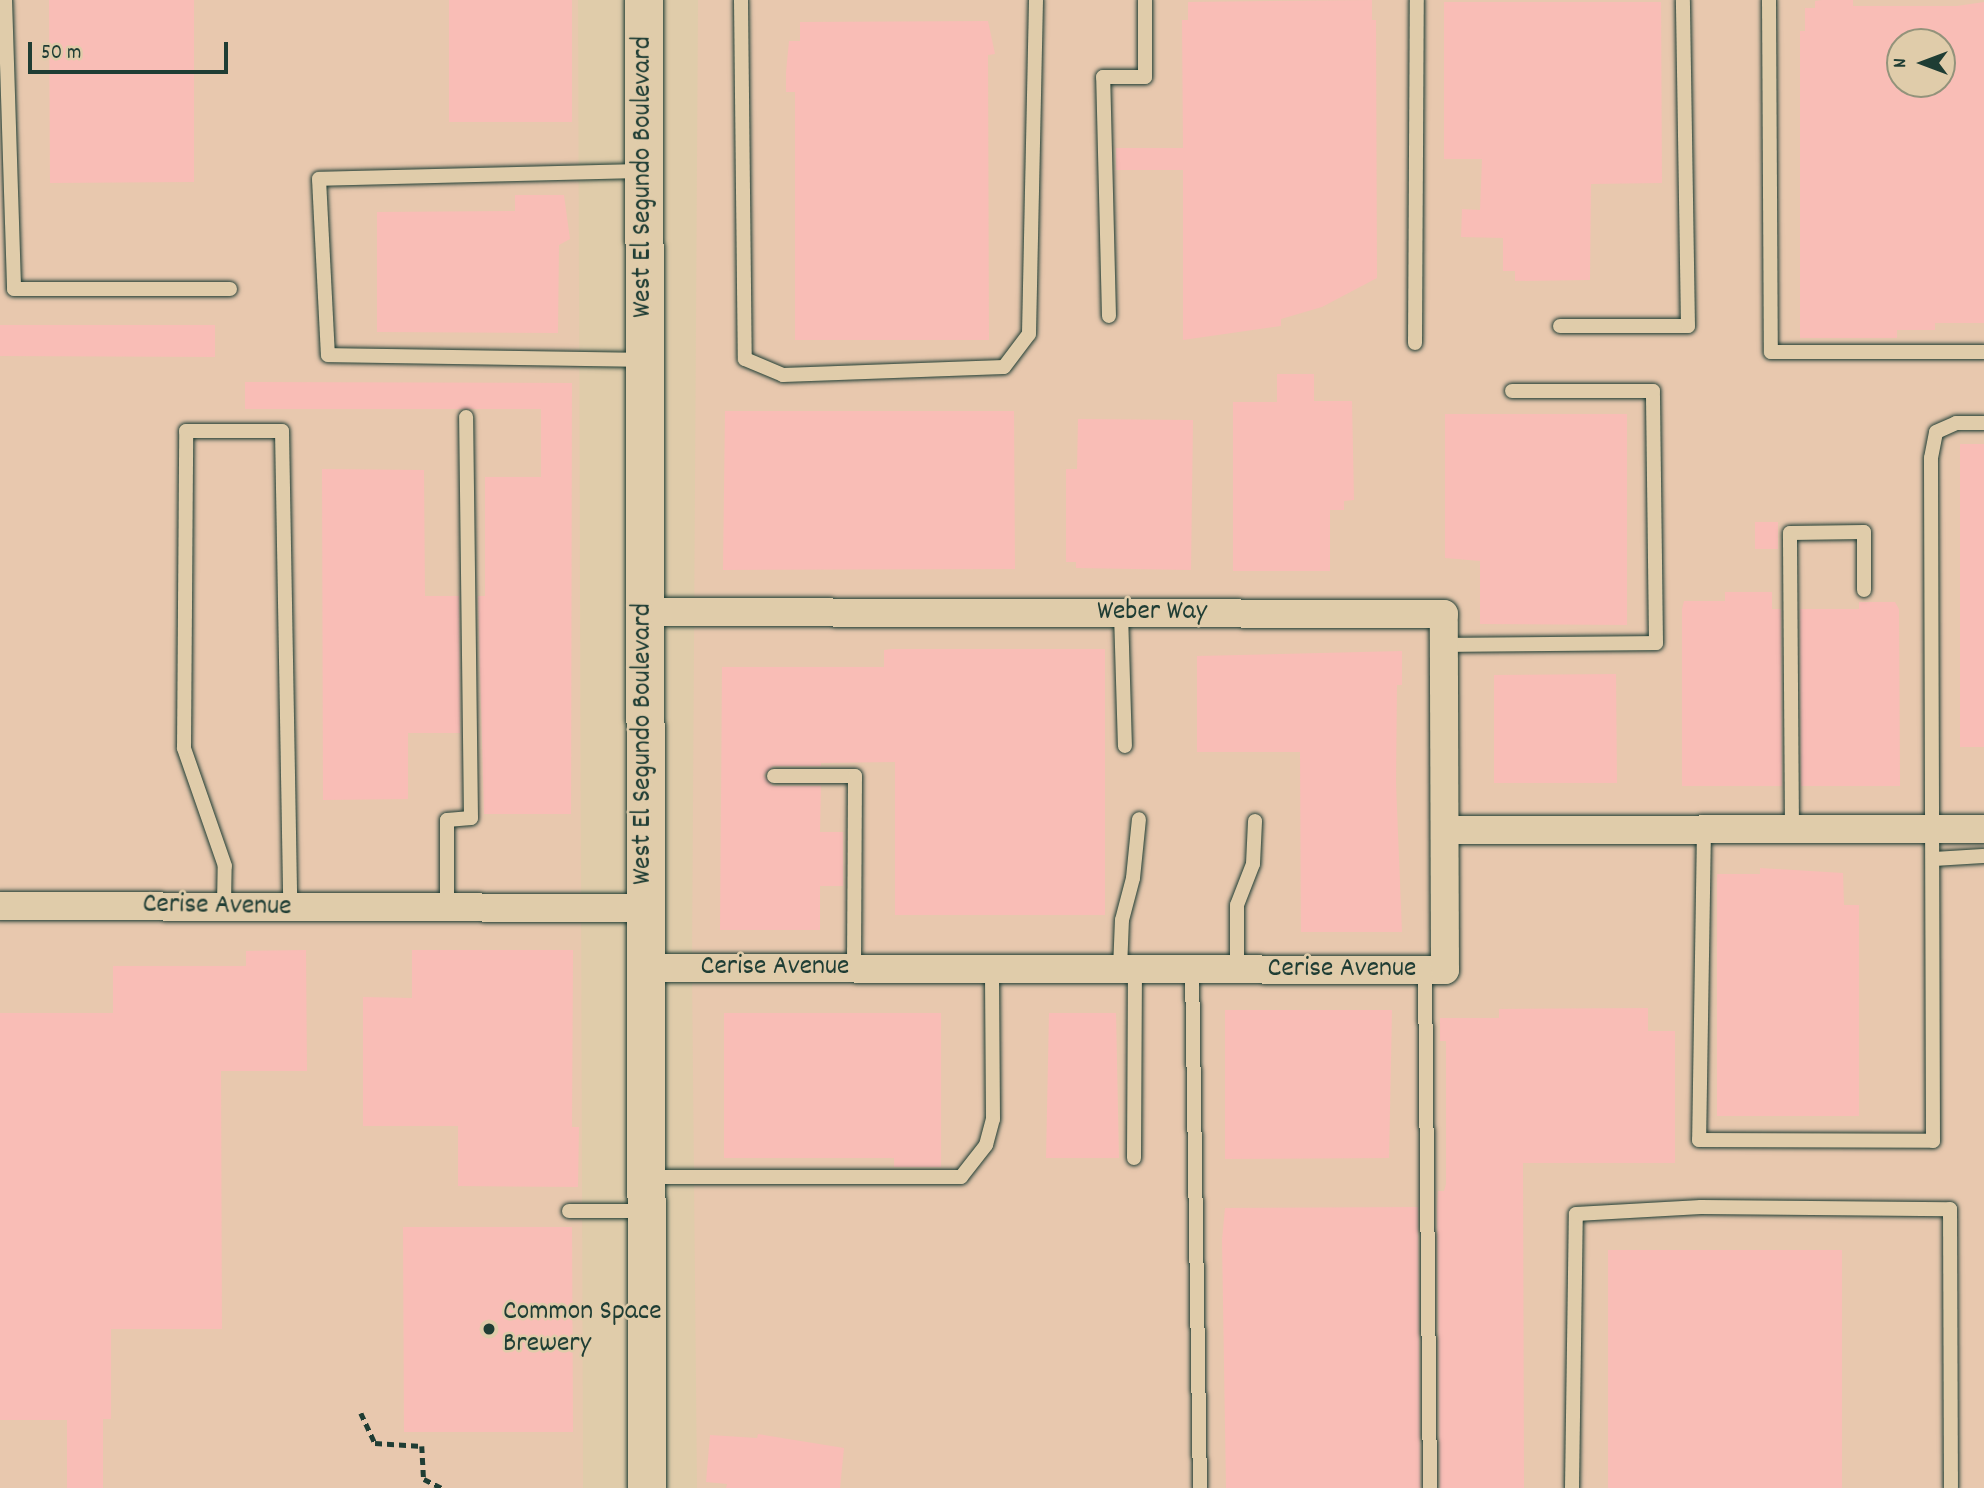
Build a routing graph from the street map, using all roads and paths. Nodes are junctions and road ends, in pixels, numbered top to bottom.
1 (5, 0) edge
2 (644, 0) edge
3 (741, 0) edge
4 (1036, 0) edge
5 (1145, 0) edge
6 (1417, 0) edge
7 (1683, 0) edge
8 (1769, 0) edge
9 (644, 171) junction
10 (230, 289) dead end
11 (1109, 316) dead end
12 (1560, 326) dead end
13 (1415, 343) dead end
14 (1984, 352) edge
15 (644, 360) junction
16 (1512, 391) dead end
17 (466, 417) dead end
18 (1984, 423) edge
19 (1864, 590) dead end
20 (645, 612) junction
21 (1121, 613) junction
22 (1444, 645) junction
23 (1125, 746) dead end
24 (774, 776) dead end
25 (1139, 819) dead end
26 (1255, 821) dead end
27 (1704, 829) junction
28 (1792, 829) junction
29 (1933, 829) junction
30 (1984, 829) edge
31 (1445, 830) junction
32 (1984, 856) edge
33 (1933, 859) junction
34 (224, 905) junction
35 (0, 906) edge
36 (290, 908) junction
37 (447, 908) junction
38 (644, 908) junction
39 (644, 968) junction
40 (854, 969) junction
41 (992, 969) junction
42 (1128, 969) junction
43 (1192, 969) junction
44 (1237, 969) junction
45 (1424, 970) junction
46 (1134, 1158) dead end
47 (646, 1194) junction
48 (569, 1211) dead end
49 (361, 1413) dead end
50 (442, 1488) edge
51 (648, 1488) edge
52 (1200, 1488) edge
53 (1430, 1488) edge
54 (1572, 1488) edge
55 (1951, 1488) edge

1 - 10 lane
2 - 9 main road, West El Segundo Boulevard
3 - 4 lane
5 - 11 lane
6 - 13 lane
7 - 12 lane
8 - 14 lane
9 - 15 main road, West El Segundo Boulevard
9 - 15 lane
15 - 20 main road, West El Segundo Boulevard
16 - 22 lane
17 - 37 lane
18 - 29 lane
19 - 28 lane
20 - 21 street, Weber Way
20 - 38 main road, West El Segundo Boulevard
21 - 22 street, Weber Way
21 - 23 lane
22 - 31 street, Weber Way
24 - 40 lane
25 - 42 lane
26 - 44 lane
27 - 28 street
27 - 31 street
27 - 33 lane
28 - 29 street
29 - 30 street
29 - 33 lane
31 - 45 street, Cerise Avenue
32 - 33 lane
34 - 35 street, Cerise Avenue
34 - 36 street, Cerise Avenue
34 - 36 lane
36 - 37 street, Cerise Avenue
37 - 38 street, Cerise Avenue
38 - 39 main road, West El Segundo Boulevard
39 - 40 street, Cerise Avenue
39 - 47 main road, West El Segundo Boulevard
40 - 41 street, Cerise Avenue
41 - 42 street, Cerise Avenue
41 - 47 lane
42 - 43 street, Cerise Avenue
42 - 46 lane
43 - 44 street, Cerise Avenue
43 - 52 lane
44 - 45 street, Cerise Avenue
45 - 53 lane
47 - 48 lane
47 - 51 main road, West El Segundo Boulevard
49 - 50 path
54 - 55 lane

